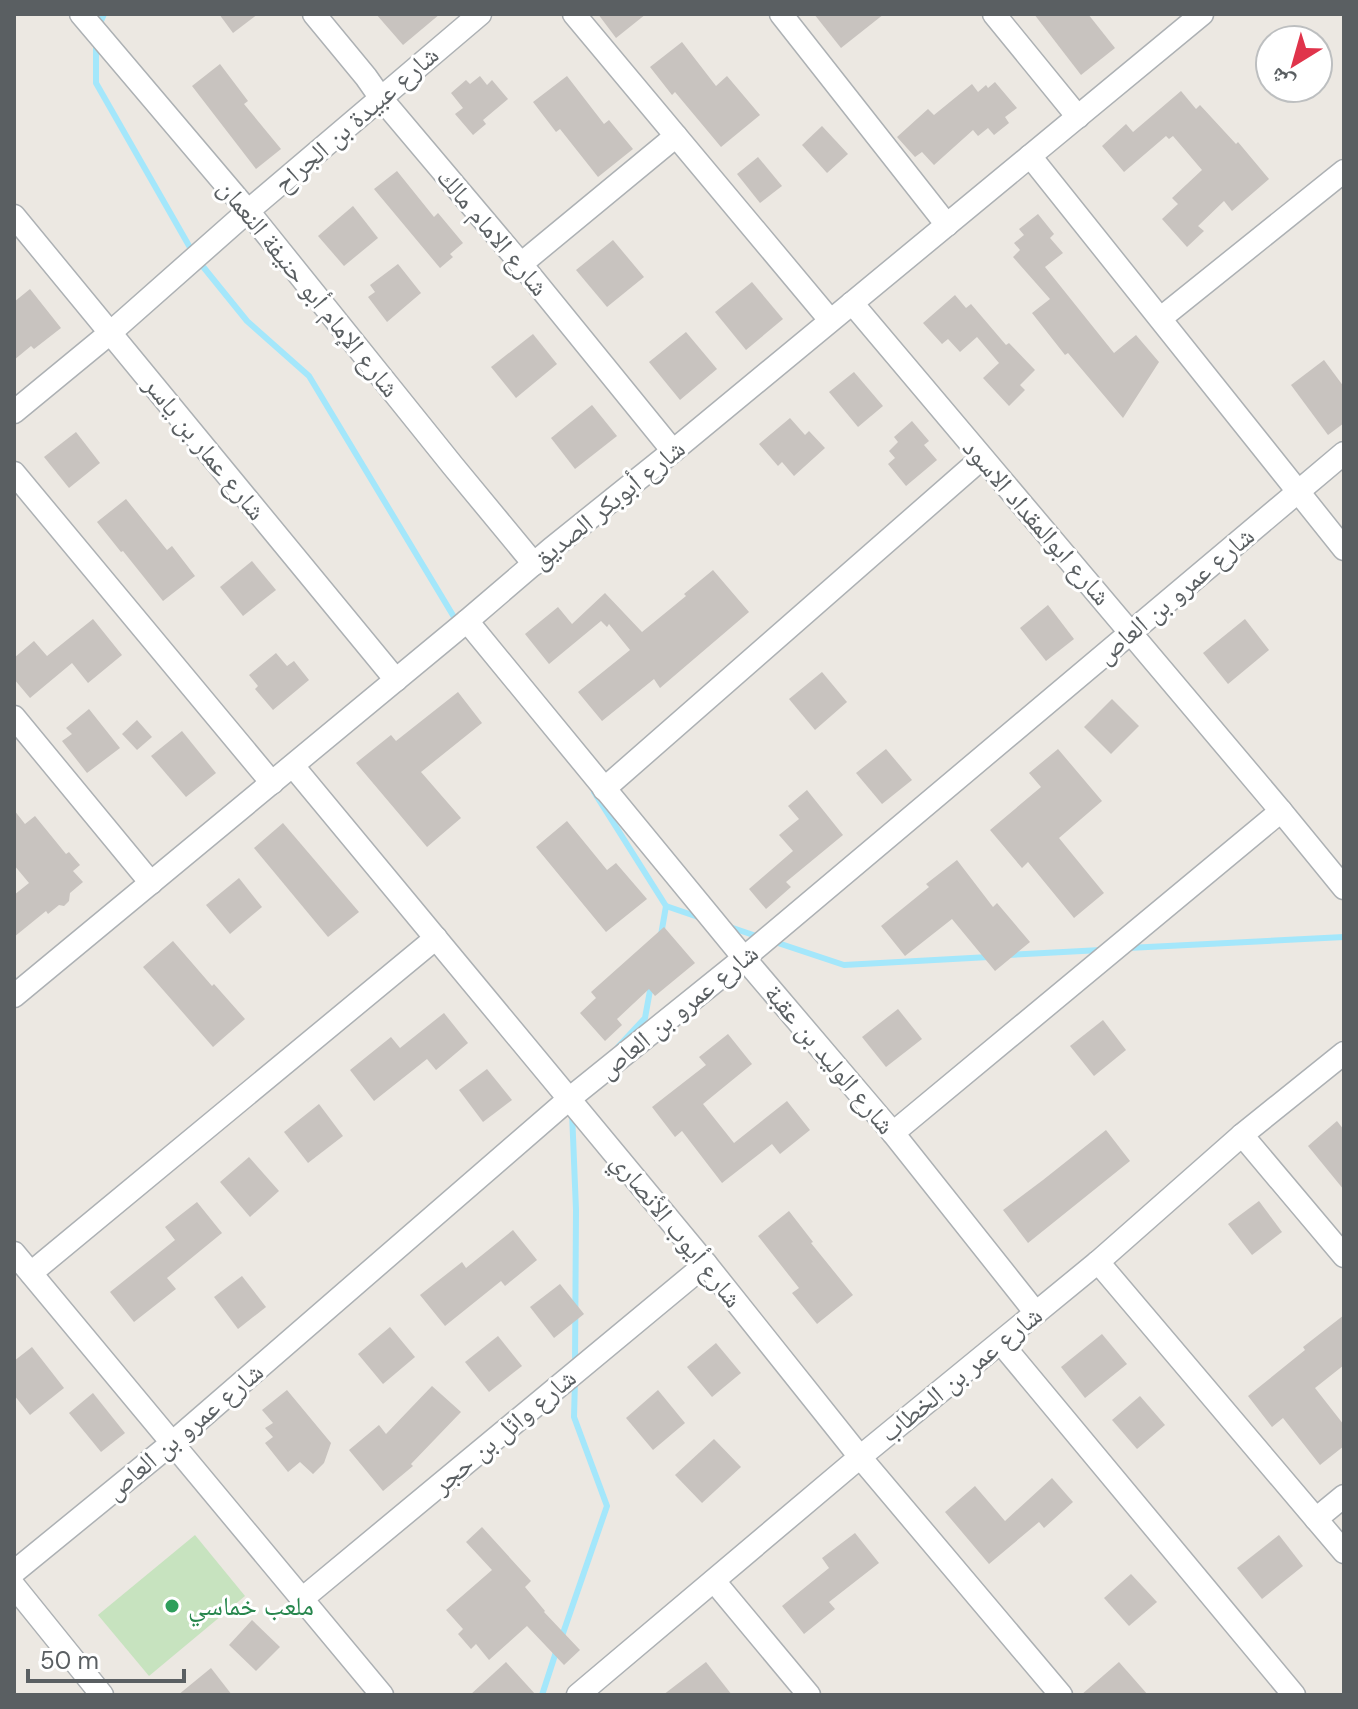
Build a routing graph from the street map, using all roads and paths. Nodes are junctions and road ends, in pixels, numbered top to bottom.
1 (81, 14) edge
2 (314, 14) edge
3 (480, 14) edge
4 (574, 14) edge
5 (781, 14) edge
6 (994, 14) edge
7 (1202, 14) edge
8 (380, 97) junction
9 (1078, 117) junction
10 (676, 136) junction
11 (1030, 156) junction
12 (1344, 171) edge
13 (248, 211) junction
14 (14, 216) edge
15 (947, 225) junction
16 (521, 264) junction
17 (852, 303) junction
18 (1161, 318) junction
19 (830, 320) junction
20 (110, 333) junction
21 (14, 412) edge
22 (673, 451) junction
23 (1344, 453) edge
24 (982, 458) junction
25 (14, 473) edge
26 (1298, 491) junction
27 (1344, 549) edge
28 (534, 564) junction
29 (467, 621) junction
30 (1131, 632) junction
31 (396, 680) junction
32 (14, 717) edge
33 (293, 766) junction
34 (272, 783) junction
35 (604, 789) junction
36 (1281, 811) junction
37 (151, 883) junction
38 (1344, 888) edge
39 (436, 938) junction
40 (744, 958) junction
41 (14, 996) edge
42 (1344, 1053) edge
43 (569, 1099) junction
44 (893, 1133) junction
45 (1242, 1135) junction
46 (14, 1253) edge
47 (1344, 1256) edge
48 (1098, 1262) junction
49 (706, 1264) junction
50 (31, 1273) junction
51 (1036, 1313) junction
52 (1001, 1343) junction
53 (172, 1443) junction
54 (860, 1457) junction
55 (1344, 1496) edge
56 (1316, 1519) junction
57 (1344, 1552) edge
58 (14, 1572) edge
59 (714, 1581) junction
60 (14, 1586) edge
61 (302, 1599) junction
62 (102, 1695) edge
63 (382, 1695) edge
64 (578, 1695) edge
65 (809, 1695) edge
66 (1061, 1695) edge
67 (1294, 1695) edge

1 - 13 street, شارع الإمام أبو حنيفة النعمان
2 - 8 street, شارع الامام مالك
3 - 8 street, شارع عبيدة بن الجراح
4 - 10 street
5 - 15 street
6 - 9 street
7 - 9 street, شارع أبوبكر الصديق
8 - 13 street, شارع عبيدة بن الجراح
8 - 16 street, شارع الامام مالك
9 - 11 street, شارع أبوبكر الصديق
10 - 16 street
10 - 19 street
11 - 15 street, شارع أبوبكر الصديق
11 - 18 street
12 - 18 street
13 - 20 street, شارع عبيدة بن الجراح
13 - 28 street, شارع الإمام أبو حنيفة النعمان
14 - 20 street, شارع عمار بن ياسر
15 - 17 street, شارع أبوبكر الصديق
16 - 22 street, شارع الامام مالك
17 - 19 street, شارع أبوبكر الصديق
17 - 24 street, شارع ابوالمقداد الاسود
18 - 26 street
19 - 22 street, شارع أبوبكر الصديق
20 - 21 street, شارع عبيدة بن الجراح
20 - 31 street, شارع عمار بن ياسر
22 - 28 street, شارع أبوبكر الصديق
23 - 26 street, شارع عمرو بن العاص
24 - 30 street, شارع ابوالمقداد الاسود
24 - 35 street
25 - 34 street
26 - 27 street
26 - 30 street, شارع عمرو بن العاص
28 - 29 street, شارع أبوبكر الصديق
29 - 31 street, شارع أبوبكر الصديق
29 - 35 street, شارع الوليد بن عقبة
30 - 36 street, شارع ابوالمقداد الاسود
30 - 40 street, شارع عمرو بن العاص
31 - 33 street, شارع أبوبكر الصديق
32 - 37 street
33 - 34 street, شارع أبوبكر الصديق
33 - 39 street, شارع أيوب الأنصاري
34 - 37 street, شارع أبوبكر الصديق
35 - 40 street, شارع الوليد بن عقبة
36 - 38 street, شارع ابوالمقداد الاسود
36 - 44 street
37 - 41 street, شارع أبوبكر الصديق
39 - 43 street, شارع أيوب الأنصاري
39 - 50 street
40 - 43 street, شارع عمرو بن العاص
40 - 44 street, شارع الوليد بن عقبة
42 - 45 street, شارع عمر بن الخطاب
43 - 49 street, شارع أيوب الأنصاري
43 - 53 street, شارع عمرو بن العاص
44 - 51 street, شارع الوليد بن عقبة
45 - 47 street
45 - 48 street, شارع عمر بن الخطاب
46 - 50 street
48 - 51 street, شارع عمر بن الخطاب
48 - 56 street
49 - 54 street, شارع أيوب الأنصاري
49 - 61 street, شارع وائل بن حجر
50 - 53 street
51 - 52 street, شارع عمر بن الخطاب
52 - 54 street, شارع عمر بن الخطاب
52 - 67 street
53 - 58 street, شارع عمرو بن العاص
53 - 61 street
54 - 59 street, شارع عمر بن الخطاب
54 - 66 street, شارع أيوب الأنصاري
55 - 56 street
56 - 57 street
59 - 64 street, شارع عمر بن الخطاب
59 - 65 street
60 - 62 street
61 - 63 street

